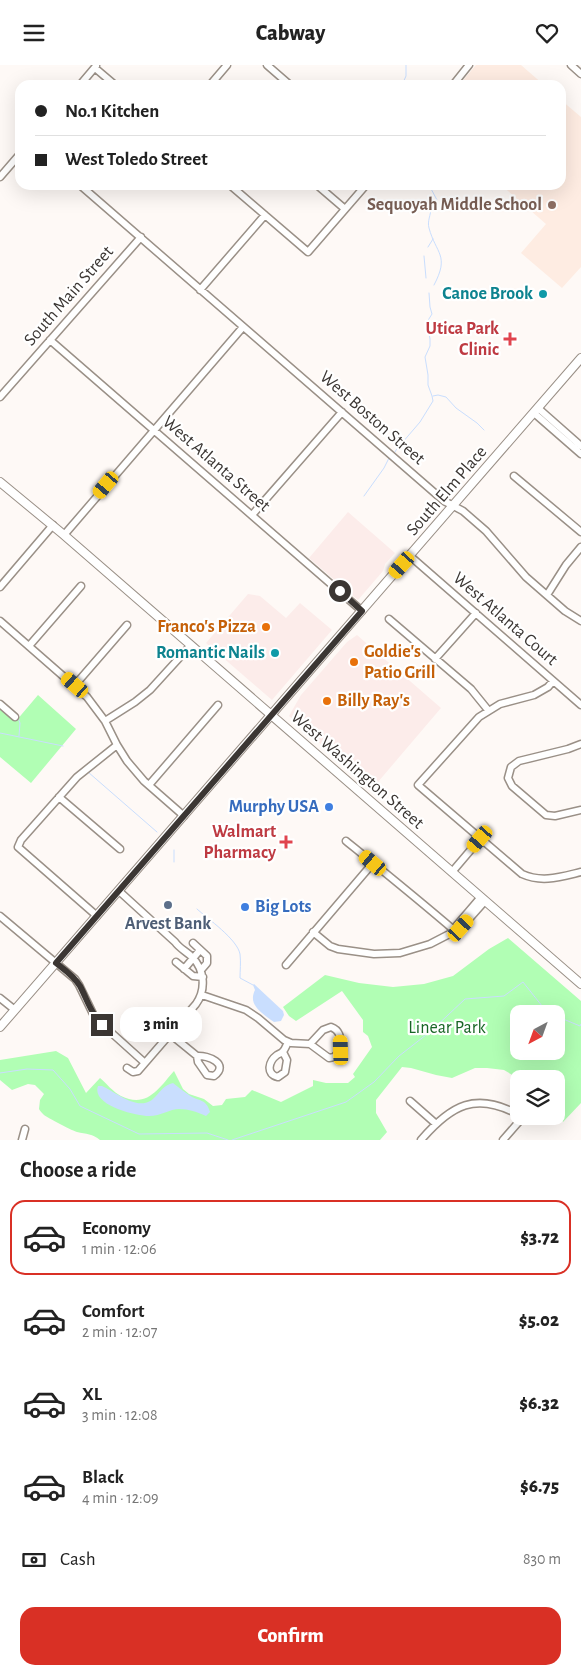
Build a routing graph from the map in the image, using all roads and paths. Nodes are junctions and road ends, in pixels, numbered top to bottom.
1 (227, 65) edge
2 (266, 65) edge
3 (469, 65) edge
4 (571, 65) edge
5 (96, 66) edge
6 (581, 74) edge
7 (84, 80) edge
8 (110, 80) edge
9 (214, 80) edge
10 (284, 80) edge
11 (457, 80) edge
12 (15, 159) edge
13 (0, 177) edge
14 (86, 190) edge
15 (236, 190) edge
16 (323, 190) edge
17 (362, 190) edge
18 (345, 209) junction
19 (264, 215) junction
20 (141, 237) junction
21 (200, 290) junction
22 (243, 327) junction
23 (50, 340) junction
24 (581, 358) edge
25 (0, 397) edge
26 (536, 411) junction
27 (342, 412) junction
28 (154, 430) junction
29 (581, 445) edge
30 (581, 454) edge
31 (514, 476) dead end
32 (0, 482) edge
33 (453, 506) junction
34 (252, 515) junction
35 (53, 525) junction
36 (581, 532) edge
37 (64, 535) junction
38 (581, 547) edge
39 (410, 556) junction
40 (1, 584) edge
41 (81, 586) dead end
42 (547, 595) junction
43 (362, 611) junction
44 (476, 613) junction
45 (389, 619) dead end
46 (0, 621) edge
47 (581, 621) edge
48 (127, 625) dead end
49 (191, 645) junction
50 (29, 646) junction
51 (435, 659) junction
52 (553, 681) junction
53 (75, 685) junction
54 (0, 704) edge
55 (218, 705) dead end
56 (581, 705) edge
57 (488, 710) junction
58 (272, 715) junction
59 (15, 717) dead end
60 (105, 721) junction
61 (581, 744) edge
62 (117, 745) junction
63 (148, 785) junction
64 (59, 797) junction
65 (581, 810) edge
66 (184, 816) junction
67 (480, 839) junction
68 (346, 841) dead end
69 (120, 849) dead end
70 (373, 863) junction
71 (452, 872) junction
72 (581, 872) edge
73 (119, 891) junction
74 (483, 899) junction
75 (0, 916) edge
76 (97, 916) junction
77 (455, 931) junction
78 (313, 932) junction
79 (193, 943) dead end
80 (200, 950) junction
81 (193, 958) junction
82 (176, 962) dead end
83 (56, 963) junction
84 (286, 965) dead end
85 (184, 969) junction
86 (201, 970) junction
87 (203, 977) junction
88 (581, 984) edge
89 (202, 995) junction
90 (0, 998) edge
91 (15, 1010) junction
92 (0, 1027) edge
93 (170, 1034) junction
94 (288, 1042) junction
95 (310, 1044) junction
96 (283, 1052) dead end
97 (197, 1056) dead end
98 (145, 1063) junction
99 (127, 1068) dead end
100 (410, 1101) dead end
101 (510, 1110) edge
102 (436, 1123) junction
103 (514, 1125) edge
104 (25, 1129) dead end
105 (22, 1140) edge
106 (421, 1140) edge
107 (503, 1140) edge

1 - 9 street
2 - 10 street
3 - 11 street
4 - 6 street
5 - 7 street
5 - 8 street
12 - 13 street
14 - 20 street, West Boston Street
15 - 19 street
16 - 18 street
17 - 18 street
18 - 19 street
19 - 21 street
20 - 21 street, West Boston Street
20 - 23 street, South Main Street
21 - 22 street, West Boston Street
22 - 27 street, West Boston Street
22 - 28 street
23 - 25 street, South Main Street
23 - 28 street, West Atlanta Street
24 - 26 main road, South Elm Place
26 - 29 street
26 - 30 street
26 - 33 main road, South Elm Place
27 - 33 street, West Boston Street
27 - 34 street
28 - 34 street, West Atlanta Street
28 - 37 street
31 - 36 street
32 - 35 main road, West Washington Street
33 - 39 main road, South Elm Place
33 - 42 street, West Boston Street
34 - 43 street, West Atlanta Street
35 - 37 main road, West Washington Street
35 - 40 street
37 - 49 main road, West Washington Street
38 - 42 street
39 - 43 main road, South Elm Place
39 - 44 street, West Atlanta Court
41 - 50 street
42 - 47 street, West Boston Street
43 - 58 main road, South Elm Place
44 - 51 street
44 - 52 street, West Atlanta Court
45 - 51 street
46 - 50 street
48 - 53 street
49 - 58 main road, West Washington Street
49 - 60 street
50 - 53 street
51 - 57 street
52 - 56 street, West Atlanta Court
52 - 57 street
53 - 60 street
54 - 59 street
55 - 63 street
57 - 67 street
58 - 66 main road, South Elm Place
58 - 71 main road, West Washington Street
60 - 62 street
61 - 65 street
62 - 63 street
62 - 64 street
63 - 66 street
64 - 69 street
64 - 76 street
66 - 73 main road, South Elm Place
67 - 71 street
67 - 72 street
68 - 70 street
70 - 77 street
70 - 78 street
71 - 74 main road, West Washington Street
73 - 76 main road, South Elm Place
73 - 81 street
74 - 77 street
74 - 88 main road, West Washington Street
75 - 83 street
76 - 83 main road, South Elm Place
77 - 78 street
78 - 84 street
79 - 80 street
80 - 81 street
80 - 86 street
81 - 85 street
81 - 86 street
82 - 85 street
83 - 91 main road, South Elm Place
83 - 98 street
85 - 87 street
86 - 87 street
87 - 89 street
89 - 93 street
89 - 94 street
90 - 91 street
91 - 92 main road, South Elm Place
93 - 97 street
93 - 98 street
94 - 95 street
94 - 96 street
95 - 95 street
98 - 99 street
100 - 102 street
101 - 102 street
102 - 106 street
103 - 107 street
104 - 105 street

